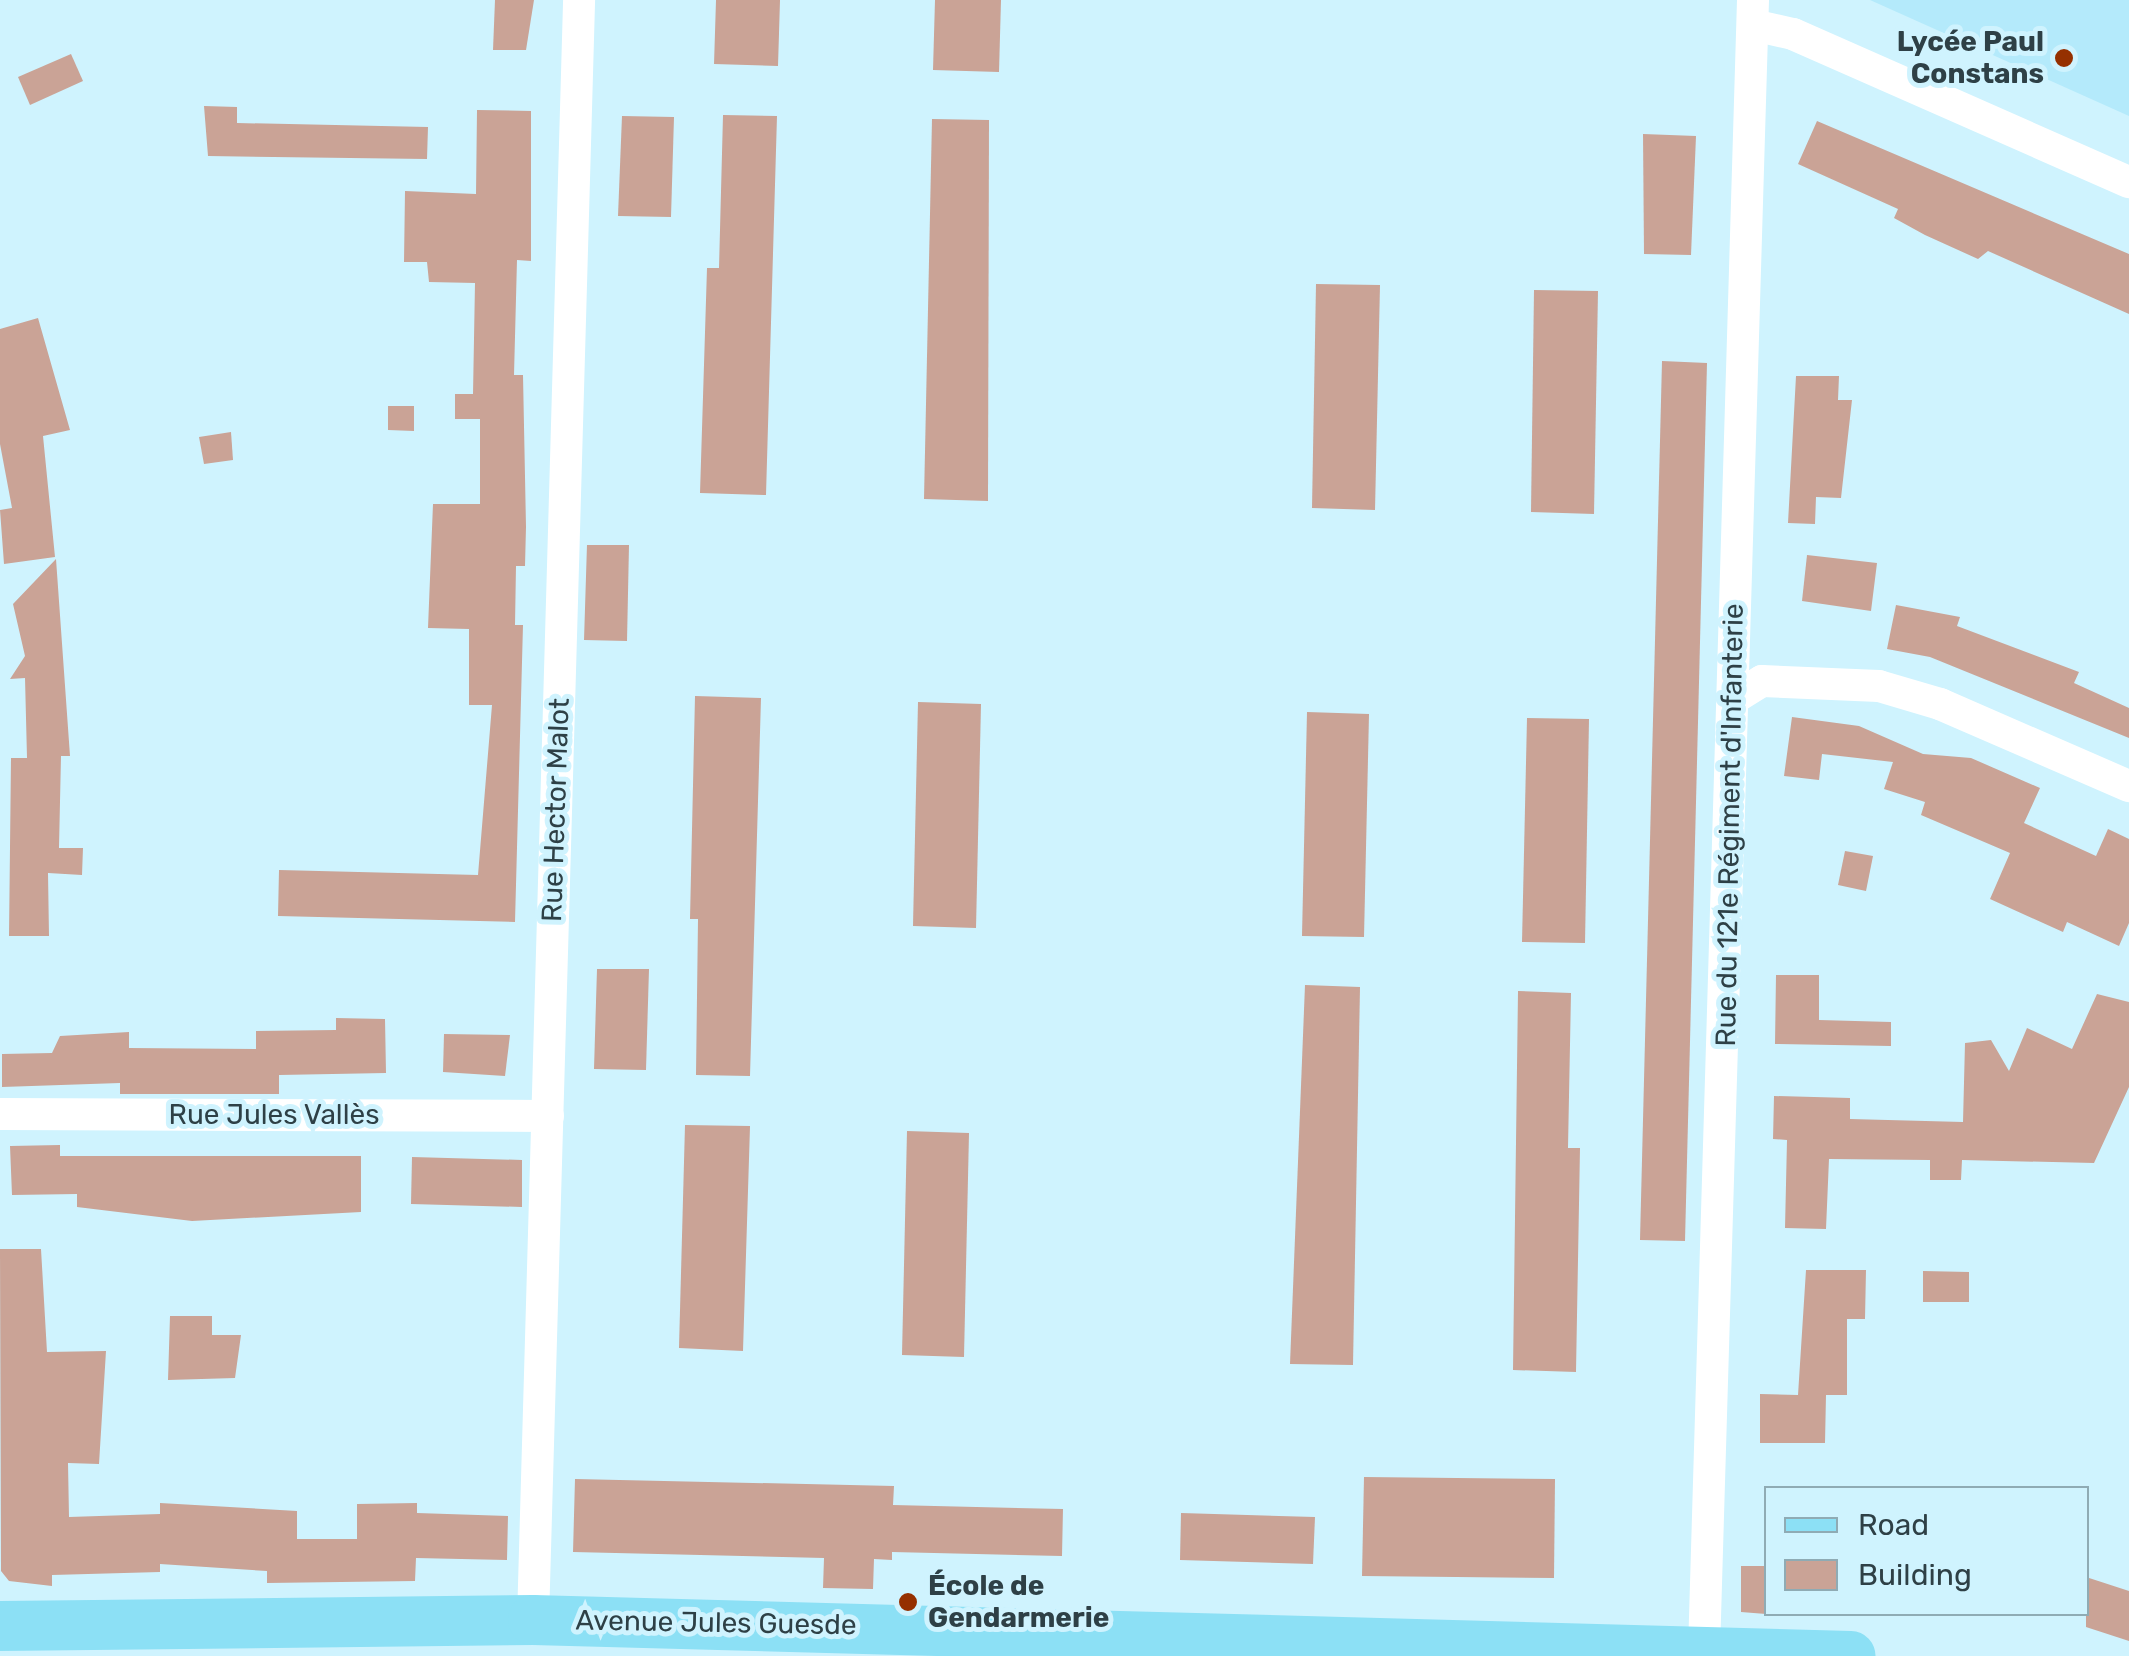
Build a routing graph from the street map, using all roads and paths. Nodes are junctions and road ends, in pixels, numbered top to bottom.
1 (579, 0) edge
2 (1753, 12) edge
3 (2129, 182) edge
4 (1733, 699) junction
5 (2129, 786) edge
6 (0, 1114) edge
7 (548, 1116) junction
8 (533, 1620) junction
9 (0, 1626) edge
10 (692, 1639) edge
11 (1704, 1650) junction
12 (1851, 1656) edge

1 - 7 street, Rue Hector Malot
2 - 3 street
2 - 4 street, Rue du 121e Régiment d'Infanterie
4 - 5 street
4 - 11 street, Rue du 121e Régiment d'Infanterie
6 - 7 street, Rue Jules Vallès
7 - 8 street, Rue Hector Malot
8 - 9 main road, Avenue Jules Guesde
8 - 10 main road, Avenue Jules Guesde
10 - 11 main road, Avenue Jules Guesde
11 - 12 main road, Avenue Jules Guesde

